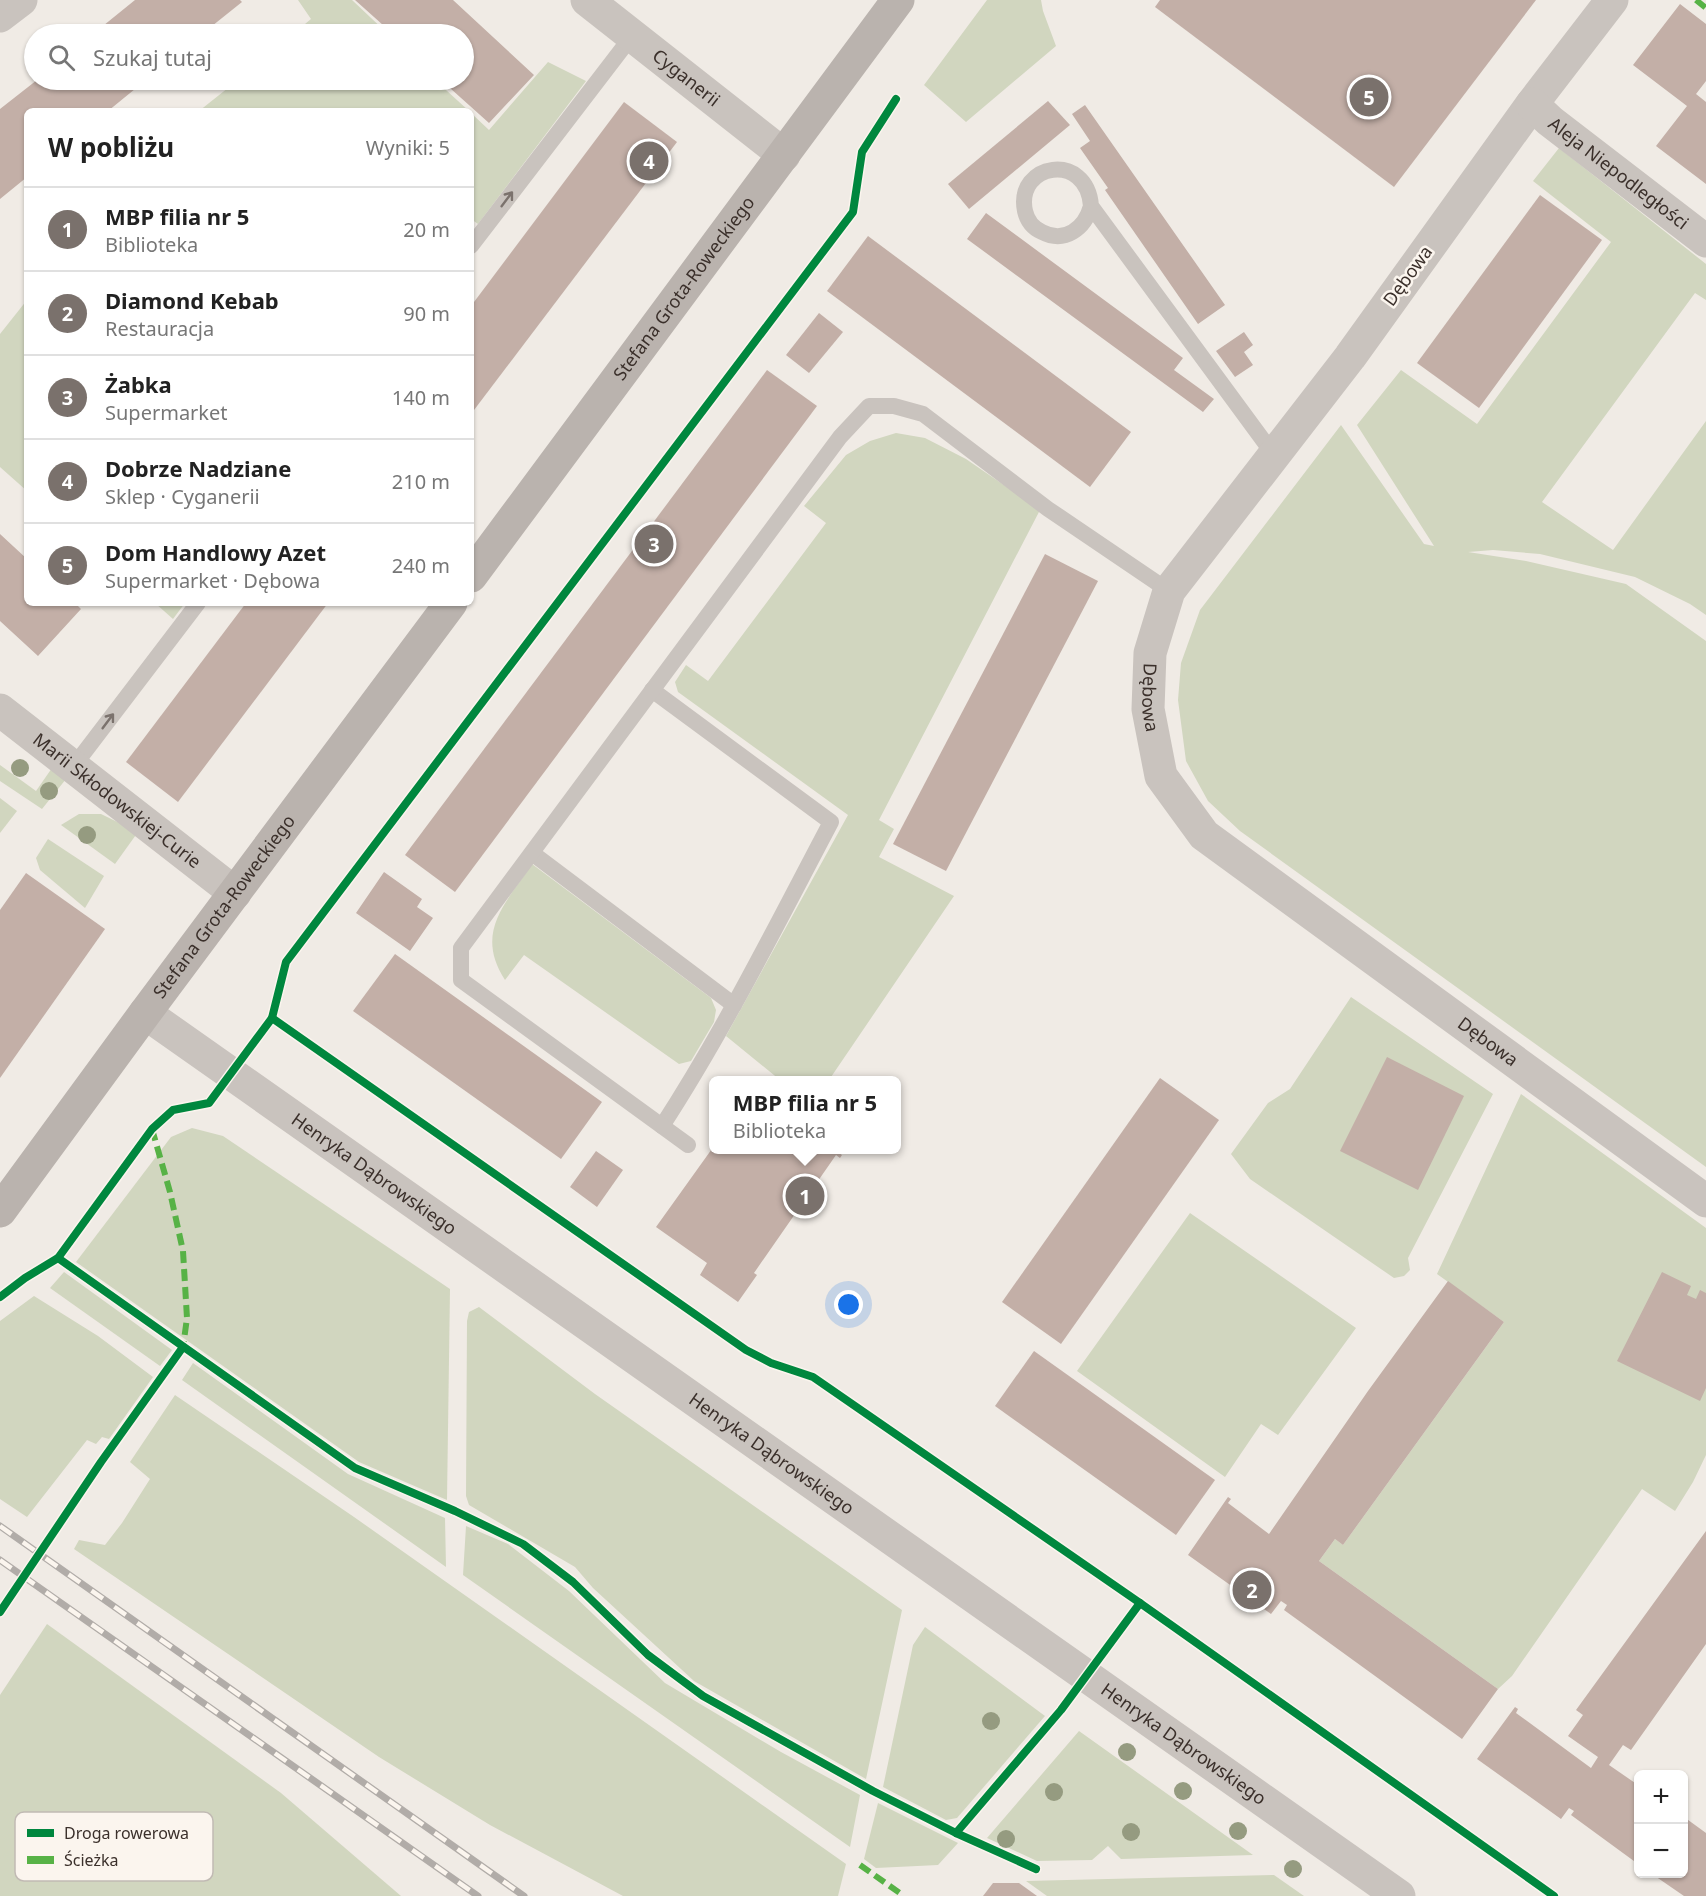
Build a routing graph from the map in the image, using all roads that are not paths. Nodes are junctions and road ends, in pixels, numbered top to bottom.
1 (21, 0) edge
2 (587, 0) edge
3 (898, 0) edge
4 (1611, 0) edge
5 (0, 16) edge
6 (632, 36) junction
7 (1532, 104) junction
8 (784, 155) junction
9 (1091, 206) junction
10 (1706, 241) edge
11 (474, 242) edge
12 (1274, 455) junction
13 (474, 572) edge
14 (1169, 591) junction
15 (196, 606) edge
16 (449, 606) edge
17 (652, 690) junction
18 (0, 710) edge
19 (72, 767) junction
20 (531, 853) junction
21 (235, 893) junction
22 (734, 1005) junction
23 (145, 1013) junction
24 (662, 1126) junction
25 (688, 1145) dead end
26 (1706, 1201) edge
27 (0, 1211) edge
28 (1399, 1896) edge

1 - 5 street
2 - 6 street, Cyganerii
3 - 8 street, Stefana Grota-Roweckiego
4 - 7 street, Dębowa
6 - 8 street, Cyganerii
11 -> 6 lane
7 - 10 street, Aleja Niepodległości
7 - 12 street, Dębowa
8 - 13 street, Stefana Grota-Roweckiego
9 - 9 lane
9 - 12 lane
12 - 14 street, Dębowa
14 - 17 lane
14 - 26 street, Dębowa
19 -> 15 lane
16 - 21 street, Stefana Grota-Roweckiego
17 - 20 lane
17 - 22 lane
18 - 19 street, Marii Skłodowskiej-Curie
19 - 21 street, Marii Skłodowskiej-Curie
20 - 22 lane
20 - 24 lane
21 - 23 street, Stefana Grota-Roweckiego
22 - 24 lane
23 - 27 street, Stefana Grota-Roweckiego
23 - 28 street, Henryka Dąbrowskiego
24 - 25 lane

